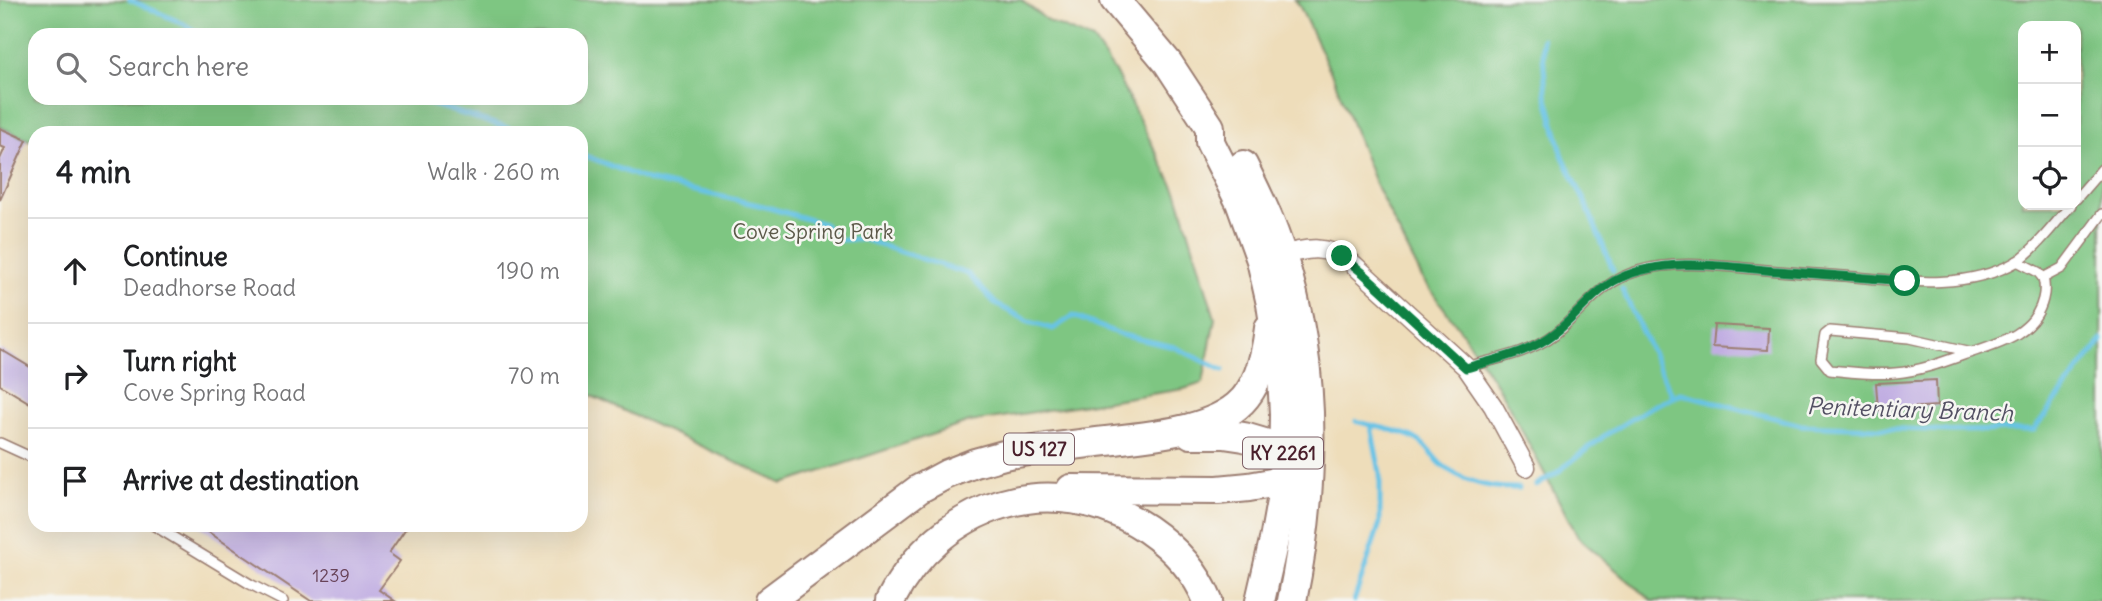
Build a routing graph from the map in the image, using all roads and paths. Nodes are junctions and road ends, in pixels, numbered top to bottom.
1 (1115, 0) edge
2 (2102, 169) edge
3 (2081, 193) edge
4 (2067, 210) edge
5 (2102, 214) edge
6 (1272, 258) junction
7 (2017, 261) junction
8 (2043, 278) junction
9 (1271, 304) junction
10 (1972, 352) junction
11 (1466, 368) junction
12 (1160, 433) junction
13 (0, 443) edge
14 (1283, 449) junction
15 (28, 456) edge
16 (1527, 467) dead end
17 (1301, 472) junction
18 (981, 511) junction
19 (165, 532) edge
20 (283, 601) edge
21 (769, 601) edge
22 (890, 601) edge
23 (1208, 601) edge
24 (1260, 601) edge
25 (1292, 601) edge

1 - 6 highway, US 127
2 - 3 lane
4 - 7 lane
5 - 8 lane
6 - 9 highway, US 127
6 - 11 street
6 - 17 highway, US 127
7 - 8 lane
7 - 11 lane
8 - 10 lane
9 - 12 highway, US 127
9 - 14 highway, KY 2261
10 - 10 lane
11 - 16 street
12 - 14 highway
12 - 21 highway, US 127
13 - 15 lane
14 - 17 highway
17 - 18 highway
17 - 24 highway, KY 2261
17 - 25 highway, US 127
18 - 22 highway
18 - 23 highway
19 - 20 lane

